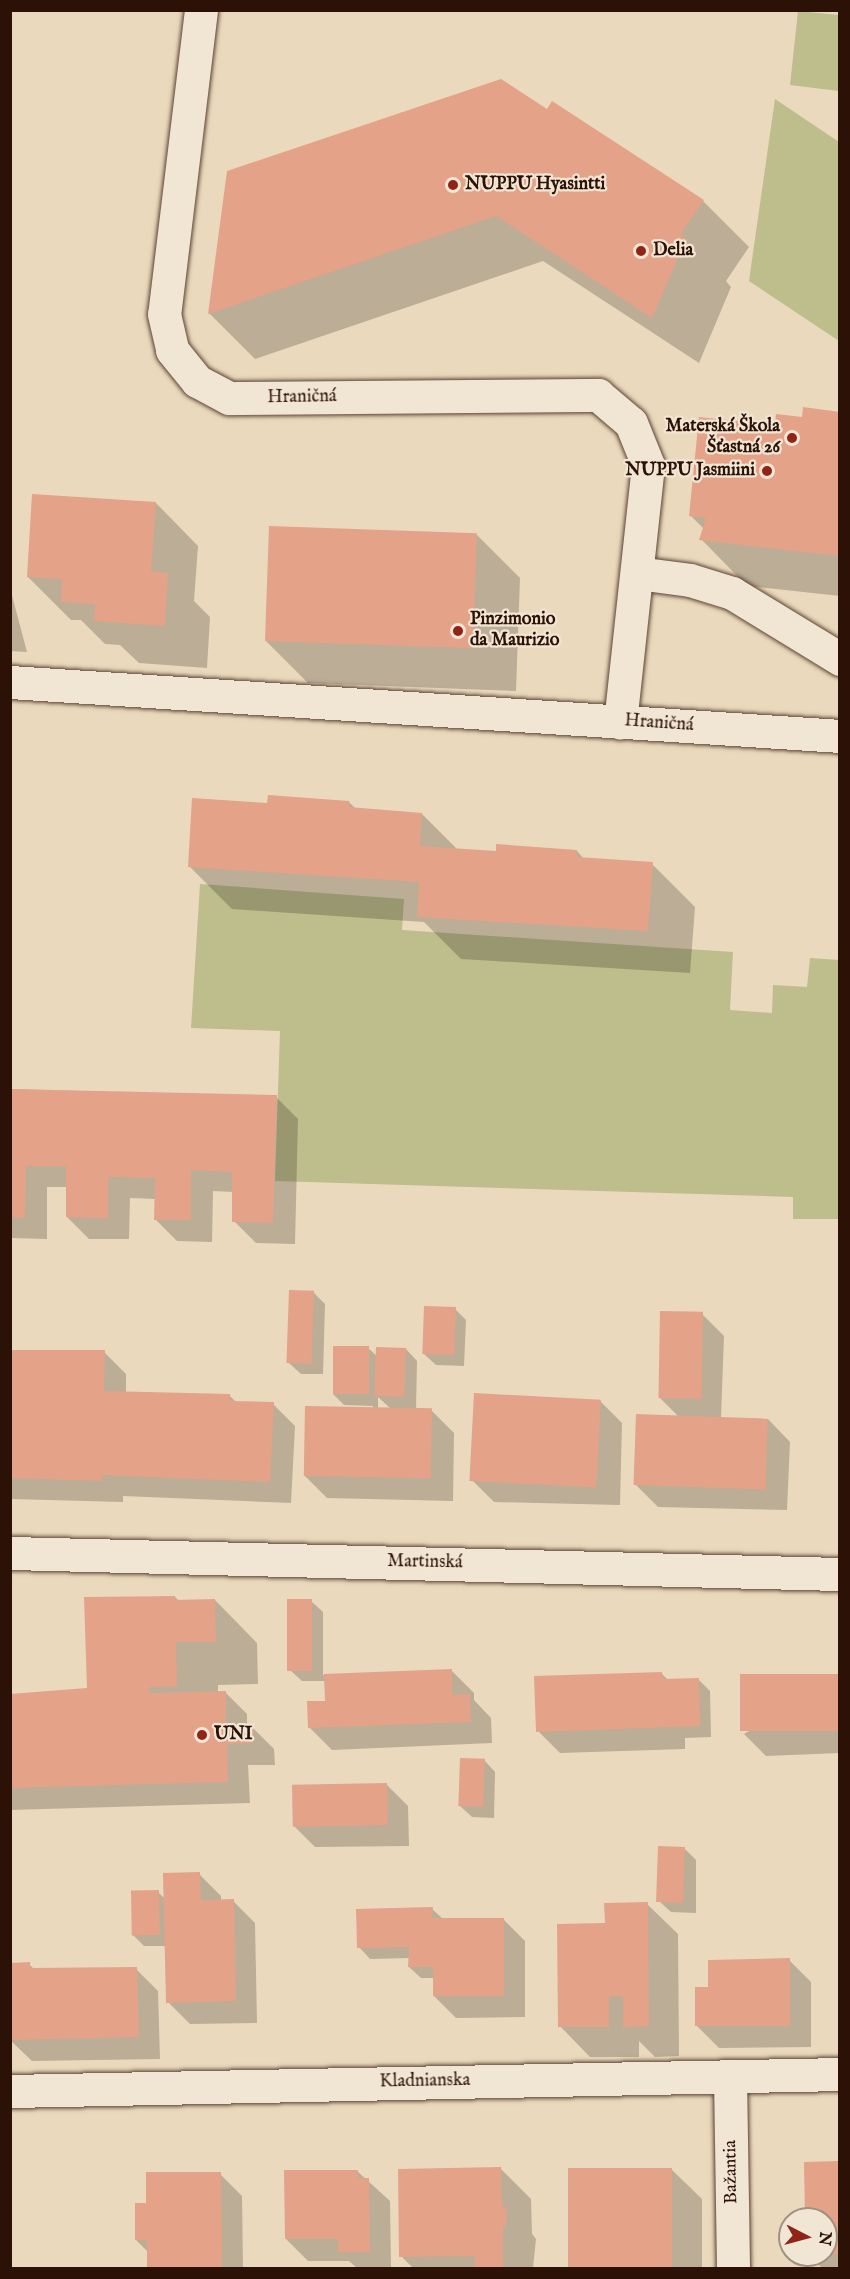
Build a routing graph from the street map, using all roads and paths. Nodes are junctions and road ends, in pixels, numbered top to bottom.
1 (201, 10) edge
2 (637, 573) junction
3 (840, 659) edge
4 (10, 682) edge
5 (620, 722) junction
6 (840, 736) edge
7 (10, 1553) edge
8 (840, 1574) edge
9 (840, 2074) edge
10 (730, 2076) junction
11 (10, 2091) edge
12 (733, 2268) edge

1 - 2 street, Hraničná
2 - 3 street
2 - 5 street, Hraničná
4 - 5 street, Hraničná
5 - 6 street, Hraničná
7 - 8 street, Martinská
9 - 10 street, Kladnianska
10 - 11 street, Kladnianska
10 - 12 street, Bažantia

